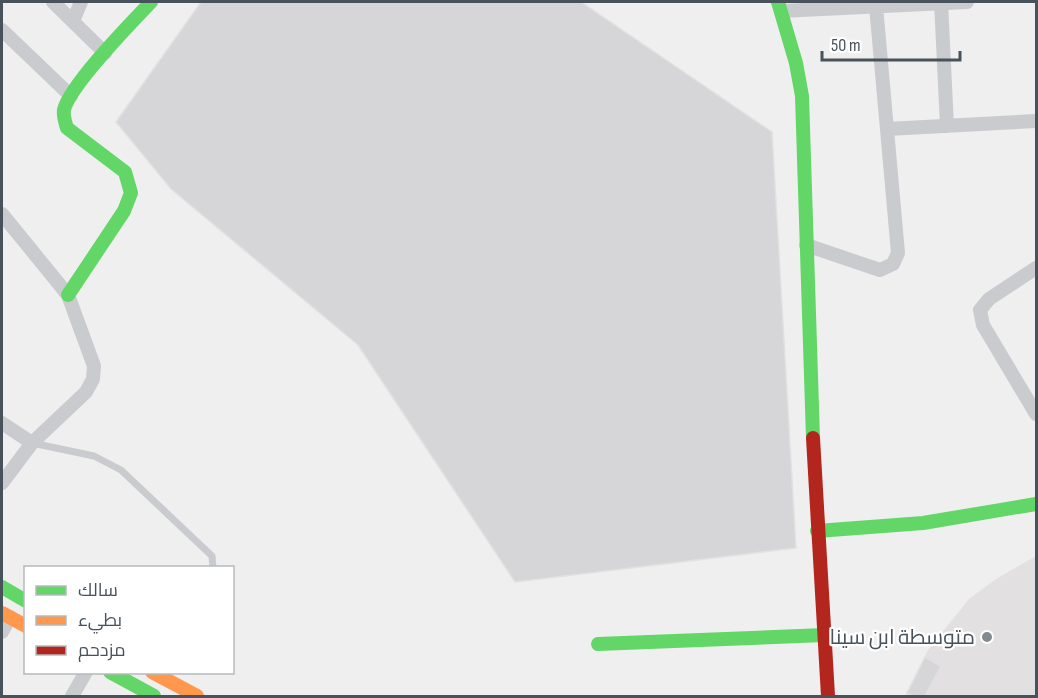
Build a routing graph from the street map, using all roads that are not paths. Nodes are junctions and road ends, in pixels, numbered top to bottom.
1 (53, 2) edge
2 (81, 2) edge
3 (151, 2) edge
4 (941, 2) edge
5 (967, 2) edge
6 (780, 6) edge
7 (876, 6) junction
8 (73, 21) junction
9 (2, 30) edge
10 (105, 53) junction
11 (71, 96) junction
12 (1036, 121) edge
13 (947, 126) junction
14 (887, 129) junction
15 (2, 214) edge
16 (806, 245) junction
17 (1036, 268) edge
18 (68, 295) junction
19 (1036, 414) edge
20 (2, 423) edge
21 (32, 443) junction
22 (2, 483) edge
23 (1036, 504) edge
24 (817, 531) junction
25 (213, 566) edge
26 (2, 587) edge
27 (24, 600) edge
28 (5, 615) edge
29 (24, 625) edge
30 (2, 632) edge
31 (824, 635) junction
32 (598, 644) dead end
33 (85, 674) edge
34 (114, 674) edge
35 (156, 674) edge
36 (72, 696) edge
37 (154, 696) edge
38 (197, 696) edge
39 (828, 696) edge

1 - 8 street
2 - 8 street
3 - 10 street
4 - 5 street
4 - 7 street
4 - 13 street
6 - 7 street
6 - 16 street
7 - 14 street
8 - 10 street
9 - 11 street
10 - 11 street
11 - 18 street
12 - 13 street
13 - 14 street
14 - 16 street
15 - 18 street
16 - 24 street
17 - 19 street
18 - 21 street
20 - 21 street
21 - 22 street
21 - 25 lane
23 - 24 street
24 - 31 street
26 - 27 street
28 - 29 street
28 - 30 street
31 - 32 street
31 - 39 street
33 - 36 street
34 - 37 street
35 - 38 street

